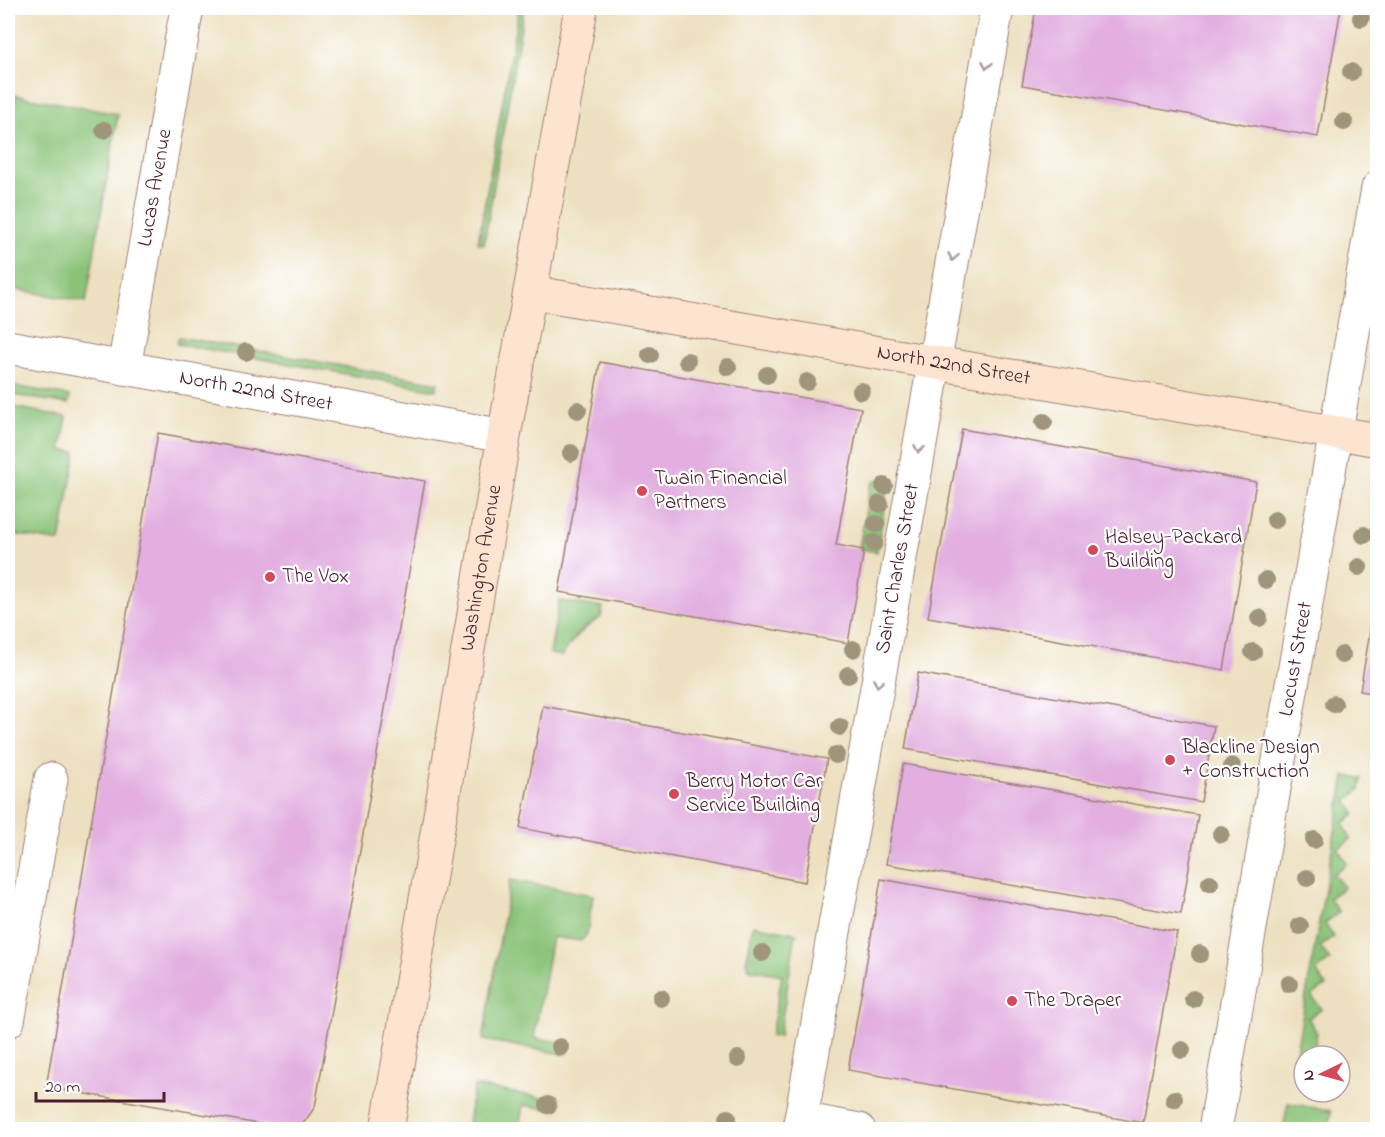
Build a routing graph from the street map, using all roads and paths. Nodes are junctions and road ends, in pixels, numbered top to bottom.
1 (187, 8) edge
2 (581, 8) edge
3 (997, 8) edge
4 (1377, 188) edge
5 (530, 292) junction
6 (8, 347) edge
7 (934, 362) junction
8 (124, 368) junction
9 (1336, 433) junction
10 (504, 436) junction
11 (1377, 440) edge
12 (51, 780) dead end
13 (8, 1021) edge
14 (800, 1124) edge
15 (387, 1130) edge
16 (859, 1130) edge
17 (1215, 1130) edge

1 - 8 street, Lucas Avenue
2 - 5 main road, Washington Avenue
3 -> 7 street, Saint Charles Street
4 - 9 street, Locust Street
5 - 7 main road, North 22nd Street
5 - 10 main road, Washington Avenue
6 - 8 street, North 22nd Street
7 - 9 main road, North 22nd Street
7 -> 14 street, Saint Charles Street
8 - 10 street, North 22nd Street
9 - 11 main road, North 22nd Street
9 - 17 street, Locust Street
10 - 15 main road, Washington Avenue
12 - 13 street
14 - 16 street

